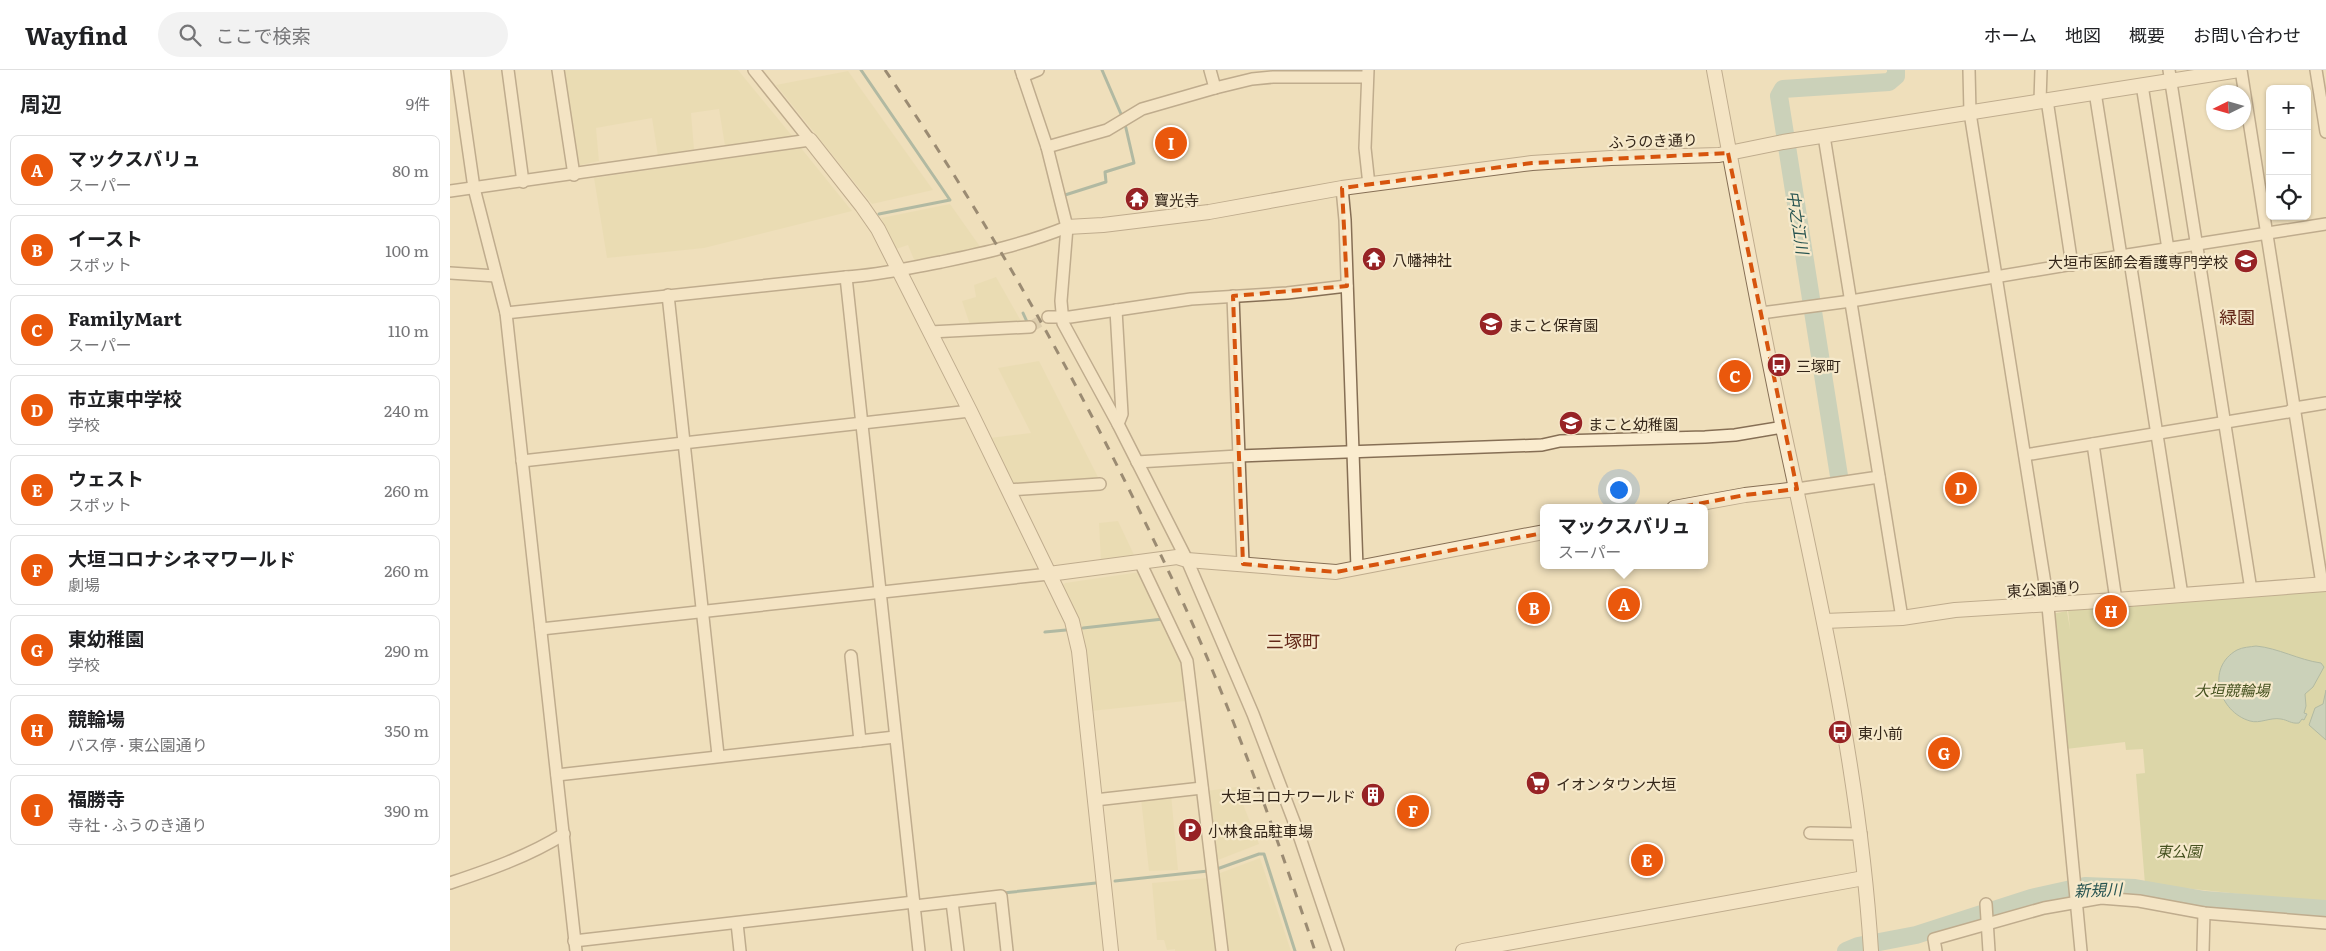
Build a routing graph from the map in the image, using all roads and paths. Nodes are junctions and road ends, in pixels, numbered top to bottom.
1 (457, 70) edge
2 (508, 70) edge
3 (558, 70) edge
4 (754, 70) edge
5 (1038, 70) edge
6 (1210, 70) edge
7 (1714, 70) edge
8 (1970, 70) edge
9 (2040, 70) edge
10 (2240, 70) edge
11 (2316, 70) edge
12 (1022, 73) edge
13 (1367, 73) edge
14 (2169, 75) edge
15 (2142, 85) junction
16 (1215, 88) junction
17 (2095, 92) junction
18 (2044, 100) junction
19 (1970, 112) junction
20 (2326, 132) edge
21 (1824, 136) junction
22 (810, 140) junction
23 (1047, 147) junction
24 (1728, 153) junction
25 (574, 175) junction
26 (523, 182) junction
27 (1369, 185) junction
28 (474, 188) junction
29 (1342, 188) junction
30 (450, 192) edge
31 (2326, 224) edge
32 (1067, 227) junction
33 (2268, 234) junction
34 (2196, 245) junction
35 (2168, 249) junction
36 (2125, 256) junction
37 (2072, 265) junction
38 (900, 270) junction
39 (450, 273) edge
40 (496, 276) junction
41 (846, 276) junction
42 (1996, 277) junction
43 (1347, 286) junction
44 (668, 295) junction
45 (1233, 296) junction
46 (1851, 301) junction
47 (1116, 310) junction
48 (506, 313) junction
49 (1761, 313) junction
50 (1048, 317) tunnel mouth
51 (1062, 317) junction
52 (1030, 327) tunnel mouth
53 (930, 332) junction
54 (2326, 403) edge
55 (2295, 408) junction
56 (970, 411) junction
57 (861, 423) junction
58 (2224, 423) junction
59 (1118, 424) junction
60 (1783, 427) junction
61 (2158, 433) junction
62 (684, 442) junction
63 (2093, 444) junction
64 (1354, 453) junction
65 (2025, 455) junction
66 (1238, 456) junction
67 (522, 461) junction
68 (1137, 462) junction
69 (1879, 477) junction
70 (1100, 484) dead end
71 (1797, 489) junction
72 (1008, 490) junction
73 (1696, 504) edge
74 (1540, 533) edge
75 (1187, 560) junction
76 (1140, 562) junction
77 (1243, 564) junction
78 (1357, 568) junction
79 (1049, 574) junction
80 (2324, 584) edge
81 (2251, 590) junction
82 (880, 592) junction
83 (2182, 595) junction
84 (2116, 600) junction
85 (2048, 605) junction
86 (703, 611) junction
87 (1902, 618) junction
88 (1824, 621) junction
89 (541, 629) junction
90 (851, 656) dead end
91 (895, 737) junction
92 (860, 741) junction
93 (718, 756) junction
94 (557, 775) junction
95 (1202, 788) junction
96 (1095, 800) junction
97 (1810, 833) dead end
98 (564, 834) junction
99 (1861, 834) junction
100 (1864, 878) junction
101 (450, 883) edge
102 (2076, 899) junction
103 (952, 902) junction
104 (914, 904) junction
105 (1986, 904) dead end
106 (2204, 913) junction
107 (1987, 921) junction
108 (737, 923) junction
109 (2326, 923) edge
110 (575, 946) edge
111 (1871, 947) edge
112 (740, 951) edge
113 (919, 951) edge
114 (958, 951) edge
115 (1007, 951) edge
116 (1111, 951) edge
117 (1222, 951) edge
118 (1338, 951) edge
119 (1464, 951) edge
120 (1936, 951) edge
121 (1989, 951) edge
122 (2082, 951) edge
123 (2204, 951) edge

1 - 28 street
2 - 26 street
3 - 25 street
4 - 22 street
5 - 12 street
6 - 16 street
7 - 24 street
8 - 19 street
9 - 18 street
10 - 14 street, ふうのき通り
10 - 33 street
11 - 20 street
12 - 23 street
13 - 16 street
13 - 27 street
14 - 15 street, ふうのき通り
14 - 34 street
15 - 17 street, ふうのき通り
15 - 35 street
16 - 23 street
17 - 18 street, ふうのき通り
17 - 36 street
18 - 19 street, ふうのき通り
18 - 37 street
19 - 21 street, ふうのき通り
19 - 42 street
21 - 24 street, ふうのき通り
21 - 46 street
22 - 25 street
22 - 38 street
23 - 32 street
24 - 27 street, ふうのき通り
24 - 49 street
25 - 26 street
26 - 28 street
27 - 29 street, ふうのき通り
28 - 30 street
28 - 40 street
29 - 32 street, ふうのき通り
29 - 43 street
31 - 33 street
32 - 38 street
32 - 51 street
33 - 34 street
33 - 55 street
34 - 35 street
34 - 58 street
35 - 36 street
36 - 37 street
36 - 61 street
37 - 42 street
38 - 41 street
38 - 53 street
39 - 40 street
40 - 48 street
41 - 44 street
41 - 57 street
42 - 46 street
42 - 65 street
43 - 45 street
43 - 64 street
44 - 48 street
44 - 62 street
45 - 47 street
45 - 66 street
46 - 49 street
46 - 69 street
47 - 51 street
47 - 59 street
48 - 67 street
49 - 60 street
50 - 51 street
51 - 59 street
52 - 53 street
53 - 56 street
54 - 55 street
55 - 58 street
55 - 80 street
56 - 57 street
56 - 72 street
57 - 62 street
57 - 82 street
58 - 61 street
58 - 81 street
59 - 68 street
60 - 64 street
60 - 71 street
61 - 63 street
61 - 83 street
62 - 67 street
62 - 86 street
63 - 65 street
63 - 84 street
64 - 66 street
64 - 78 street
65 - 85 street
66 - 68 street
66 - 77 street
67 - 89 street
68 - 75 street
69 - 71 street
69 - 87 street
70 - 72 street
71 - 73 street
71 - 88 street
72 - 79 street
74 - 78 street
75 - 76 street
75 - 77 street
75 - 118 street
76 - 79 street
76 - 95 street
77 - 78 street
79 - 82 street
79 - 96 street
80 - 81 street, 東公園通り
81 - 83 street, 東公園通り
82 - 86 street
82 - 91 street
83 - 84 street, 東公園通り
84 - 85 street, 東公園通り
85 - 87 street, 東公園通り
85 - 102 street
86 - 89 street
86 - 93 street
87 - 88 street, 東公園通り
88 - 99 street
89 - 94 street
90 - 92 street
91 - 92 street
91 - 104 street
92 - 93 street
93 - 94 street
94 - 98 street
95 - 96 street
95 - 117 street
96 - 116 street
97 - 99 street
98 - 101 street
98 - 110 street
99 - 100 street
100 - 111 street
100 - 119 street
102 - 106 street
102 - 107 street
102 - 122 street
103 - 104 street
103 - 114 street
103 - 115 street
104 - 108 street
104 - 113 street
105 - 107 street
106 - 109 street
106 - 123 street
107 - 120 street
107 - 121 street
108 - 110 street
108 - 112 street

